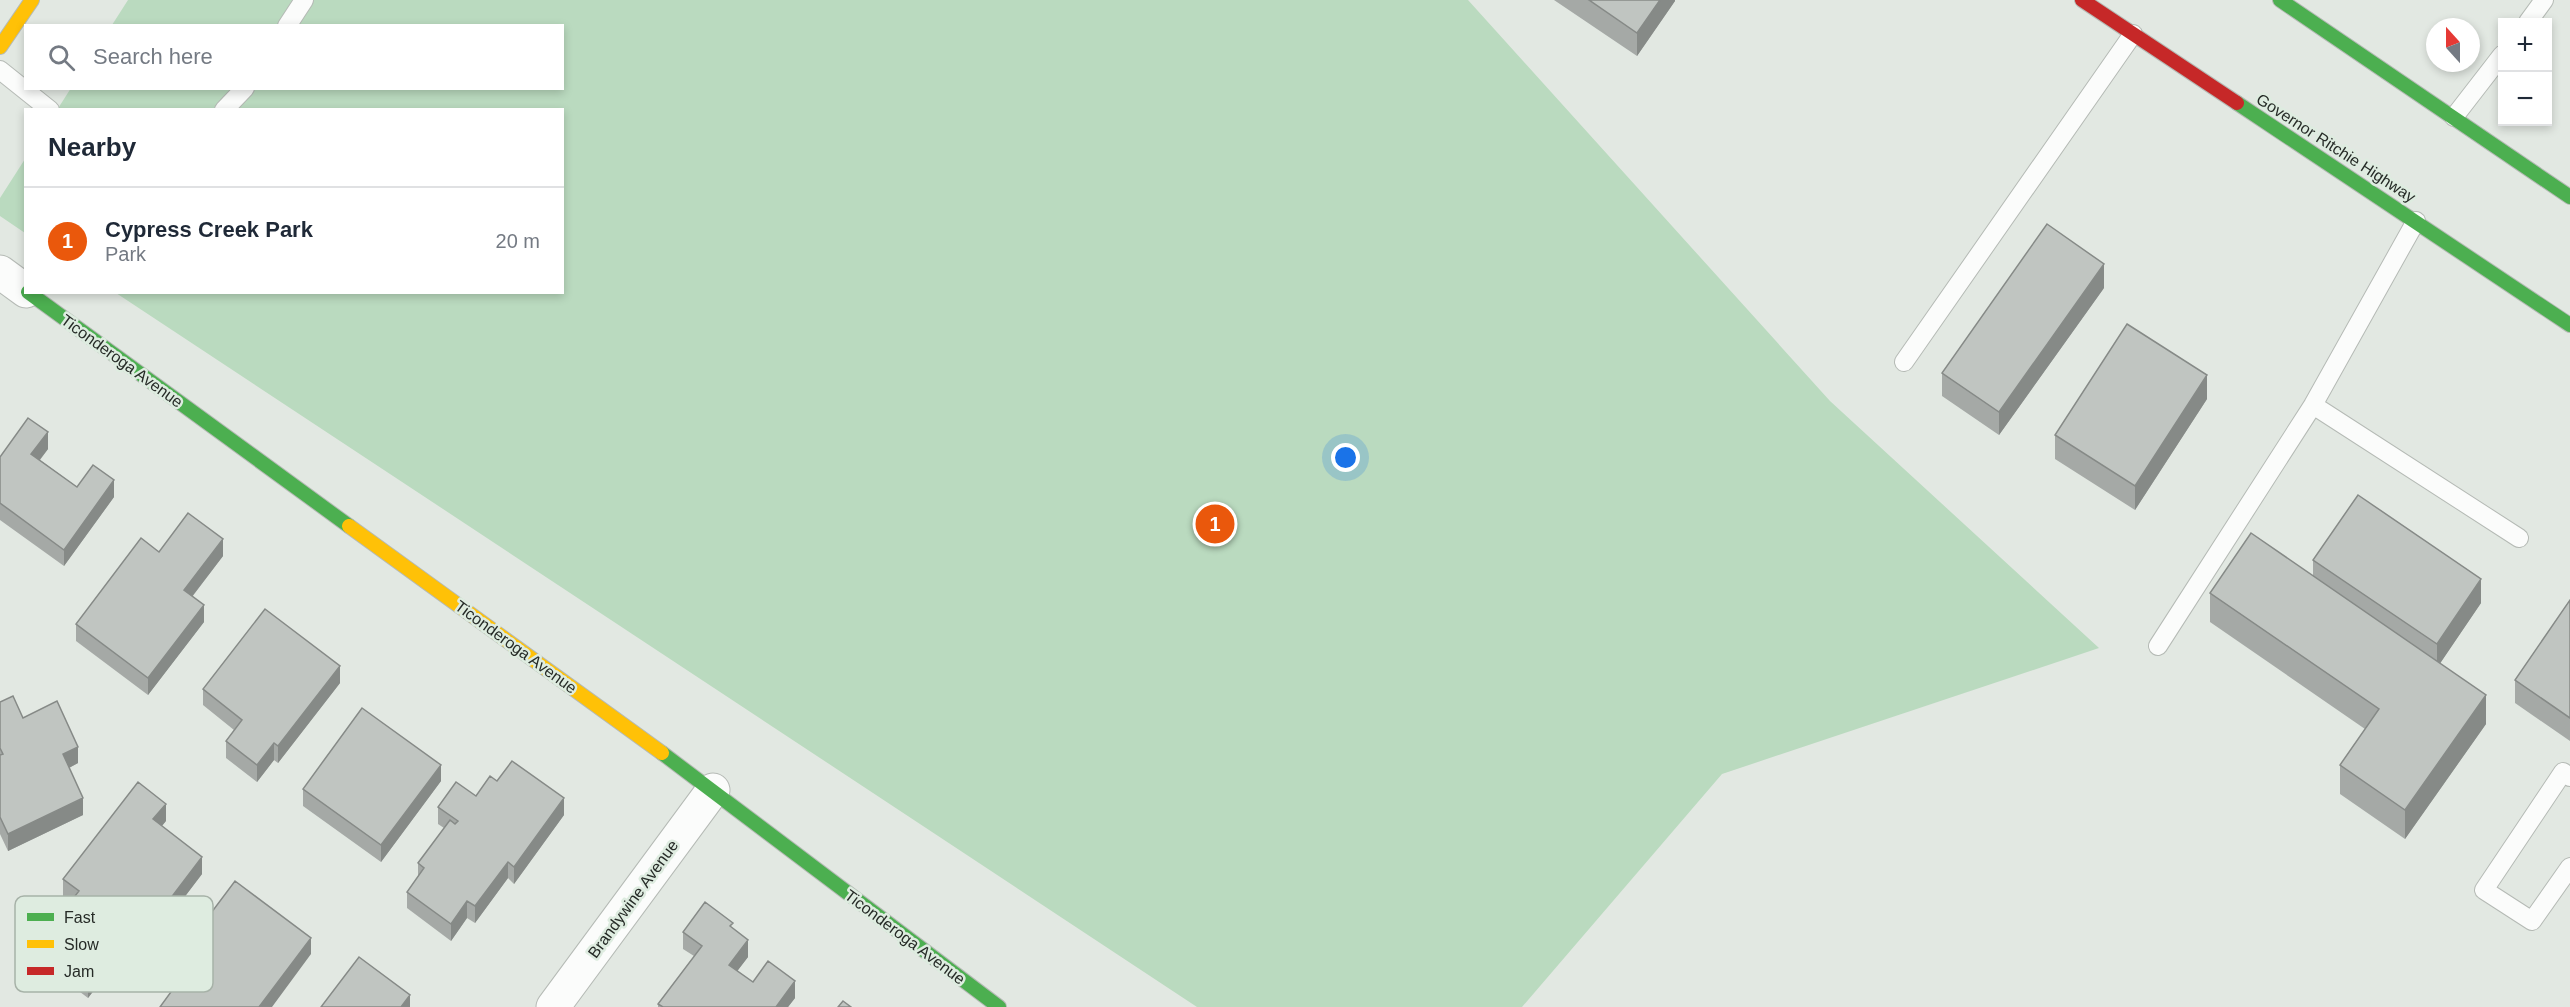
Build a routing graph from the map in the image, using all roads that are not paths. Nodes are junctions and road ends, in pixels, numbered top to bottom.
1 (32, 0) edge
2 (304, 0) edge
3 (2082, 0) edge
4 (2280, 0) edge
5 (2544, 0) edge
6 (2531, 18) edge
7 (288, 24) edge
8 (2133, 34) junction
9 (0, 47) edge
10 (2498, 60) edge
11 (0, 70) edge
12 (24, 89) edge
13 (25, 90) edge
14 (243, 90) edge
15 (48, 108) edge
16 (226, 108) edge
17 (2454, 117) junction
18 (2570, 197) edge
19 (2416, 221) junction
20 (0, 272) edge
21 (24, 290) edge
22 (30, 294) edge
23 (2570, 325) edge
24 (1904, 362) dead end
25 (2313, 405) junction
26 (2519, 538) dead end
27 (2158, 646) dead end
28 (2570, 777) edge
29 (713, 790) junction
30 (2570, 867) edge
31 (553, 1007) edge
32 (999, 1007) edge

1 - 9 main road
2 - 7 lane
3 - 8 main road, Governor Ritchie Highway
4 - 17 main road
5 - 6 lane
8 - 19 main road, Governor Ritchie Highway
8 - 24 lane
10 - 17 lane
11 - 12 lane
13 - 15 lane
14 - 16 lane
17 - 18 main road
19 - 23 main road, Governor Ritchie Highway
19 - 25 lane
20 - 21 street, Ticonderoga Avenue
22 - 29 main road, Ticonderoga Avenue
25 - 26 lane
25 - 27 lane
28 - 30 lane
29 - 31 street, Brandywine Avenue
29 - 32 main road, Ticonderoga Avenue

